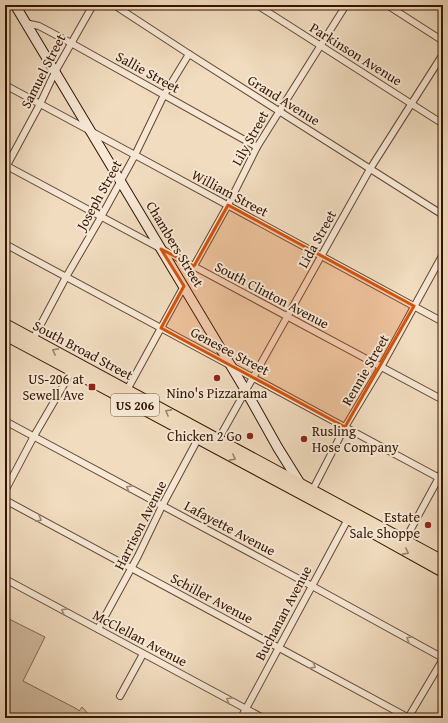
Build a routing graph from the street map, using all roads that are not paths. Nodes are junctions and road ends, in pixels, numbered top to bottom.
1 (15, 5) edge
2 (93, 5) edge
3 (114, 5) edge
4 (257, 5) edge
5 (346, 5) edge
6 (387, 5) edge
7 (25, 23) junction
8 (443, 41) edge
9 (71, 43) junction
10 (320, 46) junction
11 (189, 54) junction
12 (443, 54) edge
13 (55, 72) junction
14 (5, 85) edge
15 (164, 95) junction
16 (40, 104) junction
17 (412, 104) junction
18 (279, 111) junction
19 (443, 124) edge
20 (91, 132) junction
21 (257, 147) junction
22 (135, 155) junction
23 (6, 166) edge
24 (370, 169) junction
25 (121, 181) junction
26 (228, 205) junction
27 (443, 215) edge
28 (101, 217) junction
29 (5, 244) edge
30 (161, 249) junction
31 (443, 254) edge
32 (321, 256) junction
33 (194, 266) junction
34 (66, 277) junction
35 (184, 286) junction
36 (414, 306) junction
37 (287, 317) junction
38 (443, 322) edge
39 (5, 324) edge
40 (161, 328) junction
41 (5, 335) edge
42 (30, 343) junction
43 (231, 366) junction
44 (74, 367) junction
45 (381, 367) junction
46 (253, 378) junction
47 (128, 390) junction
48 (246, 391) junction
49 (443, 400) edge
50 (5, 421) edge
51 (345, 427) junction
52 (201, 435) junction
53 (34, 436) junction
54 (218, 440) junction
55 (443, 470) edge
56 (441, 479) edge
57 (301, 484) junction
58 (5, 491) edge
59 (310, 494) junction
60 (5, 500) edge
61 (325, 503) junction
62 (162, 506) junction
63 (348, 519) junction
64 (405, 540) junction
65 (443, 561) edge
66 (131, 568) junction
67 (443, 572) edge
68 (5, 579) edge
69 (312, 586) junction
70 (98, 629) junction
71 (279, 648) junction
72 (143, 654) junction
73 (443, 658) edge
74 (120, 696) dead end
75 (246, 709) junction
76 (241, 718) edge
77 (263, 718) edge
78 (408, 718) edge

1 - 7 street, Chambers Street
2 - 9 street, Samuel Street
3 - 11 street, Grand Avenue
4 - 10 street, Parkinson Avenue
5 - 10 street, Lily Street
6 - 8 street
7 - 9 street, Sallie Street
7 - 13 street, Chambers Street
9 - 13 street, Samuel Street
9 - 15 street, Sallie Street
10 - 17 street, Parkinson Avenue
10 - 18 street, Lily Street
11 - 15 street, Joseph Street
11 - 18 street, Grand Avenue
12 - 17 street, Lida Street
13 - 16 street, Samuel Street
13 - 20 street, Chambers Street
14 - 16 street, William Street
15 - 21 street, Sallie Street
15 - 22 street, Joseph Street
16 - 20 street, William Street
16 - 23 street, Samuel Street
17 - 19 street, Parkinson Avenue
17 - 24 street, Lida Street
18 - 21 street, Lily Street
18 - 24 street, Grand Avenue
20 - 22 street, William Street
20 - 25 street, Chambers Street
21 - 26 street, Lily Street
22 - 25 street, Joseph Street
22 - 26 street, William Street
23 - 28 street, South Clinton Avenue
24 - 27 street, Grand Avenue
24 - 32 street, Lida Street
25 - 28 street, Joseph Street
25 - 30 street, Chambers Street
26 - 32 street, William Street
26 - 33 street, Lily Street
28 - 30 street, South Clinton Avenue
28 - 34 street, Joseph Street
29 - 34 street, Genesee Street
30 - 33 street, South Clinton Avenue
30 - 35 street, Chambers Street
31 - 36 street, Rennie Street
32 - 36 street, William Street
32 - 37 street, Lida Street
33 - 37 street, South Clinton Avenue
34 - 40 street, Genesee Street
34 - 42 street, Joseph Street
35 - 40 street
35 - 43 street, Chambers Street
36 - 38 street, William Street
36 - 45 street, Rennie Street
37 - 45 street, South Clinton Avenue
37 - 46 street, Lida Street
39 - 42 main road, South Broad Street / US 206
40 - 43 street, Genesee Street
40 - 47 street
41 - 42 main road, South Broad Street / US 206
42 - 44 main road, South Broad Street / US 206
43 - 46 street, Genesee Street
43 - 48 street, Chambers Street
44 - 47 main road, South Broad Street / US 206
44 - 52 main road, South Broad Street / US 206
44 - 53 street
45 - 49 street, South Clinton Avenue
45 - 51 street, Rennie Street
46 - 48 street, Lida Street
46 - 51 street, Genesee Street
52 -> 47 main road, South Broad Street / US 206
48 - 54 street, Lida Street
48 - 57 street, Chambers Street
50 - 53 street, Lafayette Avenue
51 - 56 street, Genesee Street
51 - 59 street, Rennie Street
52 - 54 main road, South Broad Street / US 206
52 -> 59 main road, South Broad Street / US 206
52 - 62 street, Harrison Avenue
53 - 58 street
62 -> 53 street, Lafayette Avenue
54 - 57 main road, South Broad Street / US 206
55 - 56 street
56 - 64 street
57 - 59 main road, South Broad Street / US 206
59 - 61 main road, South Broad Street / US 206
60 -> 66 street, Schiller Avenue
61 - 63 main road, South Broad Street / US 206
61 - 64 main road, South Broad Street / US 206
62 - 66 street, Harrison Avenue
62 - 69 street, Lafayette Avenue
63 -> 67 main road, South Broad Street / US 206
63 - 69 street, Buchanan Avenue
64 - 65 main road, South Broad Street / US 206
66 - 70 street, Harrison Avenue
66 - 71 street, Schiller Avenue
70 -> 68 street, McClellan Avenue
69 - 71 street, Buchanan Avenue
73 -> 69 street, Lafayette Avenue
70 - 72 street, McClellan Avenue
71 - 75 street, Buchanan Avenue
71 -> 78 street, Schiller Avenue
72 - 74 street
75 -> 72 street, McClellan Avenue
73 - 78 street
75 - 76 street, Buchanan Avenue
75 - 77 street, McClellan Avenue

